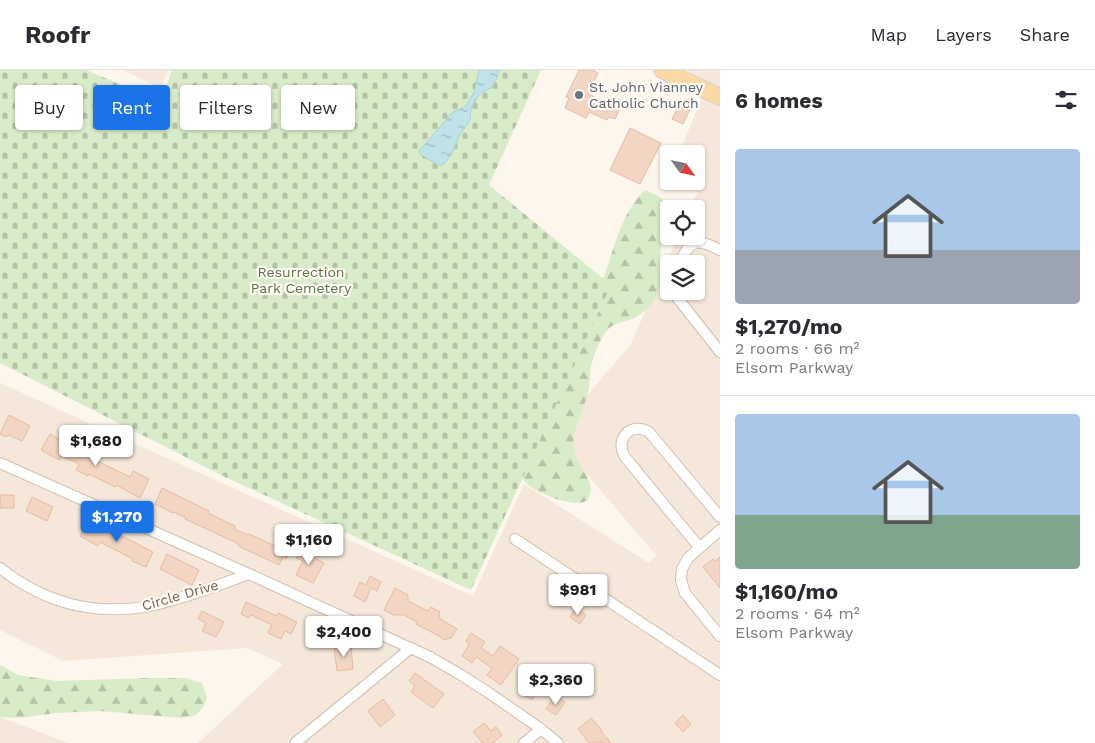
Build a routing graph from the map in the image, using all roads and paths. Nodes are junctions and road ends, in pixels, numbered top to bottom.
1 (662, 70) edge
2 (720, 97) edge
3 (720, 250) edge
4 (684, 255) edge
5 (679, 300) edge
6 (720, 352) edge
7 (0, 463) edge
8 (720, 517) edge
9 (720, 530) edge
10 (515, 540) dead end
11 (700, 547) junction
12 (0, 568) edge
13 (249, 574) junction
14 (720, 636) edge
15 (411, 648) junction
16 (720, 675) edge
17 (541, 729) junction
18 (295, 743) edge
19 (524, 743) edge
20 (558, 743) edge

1 - 2 main road
3 - 4 street
5 - 6 street
7 - 13 street
8 - 11 street
9 - 11 street
10 - 16 street
11 - 14 street
12 - 13 street, Circle Drive
13 - 15 street
15 - 17 street
15 - 18 street
17 - 19 street
17 - 20 street

